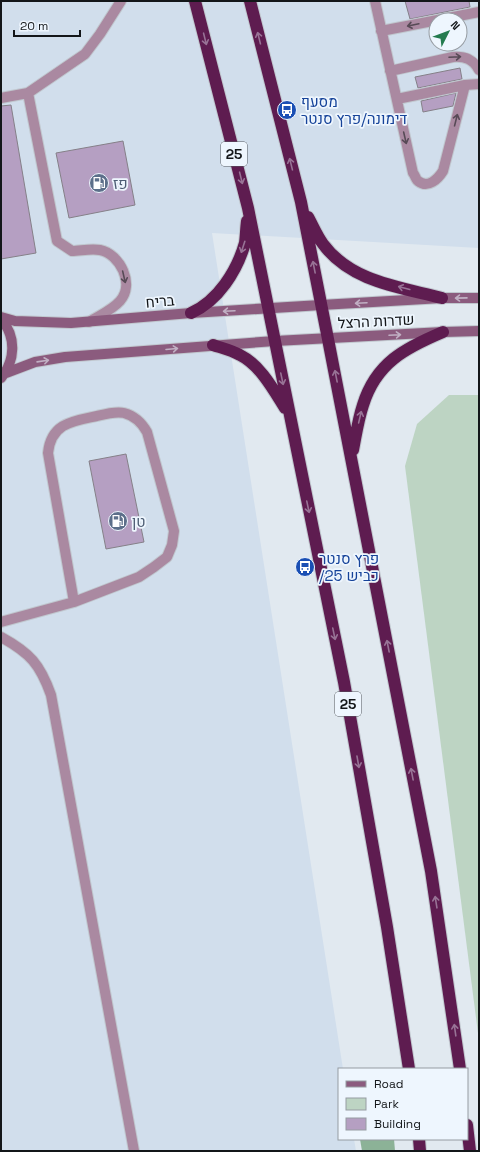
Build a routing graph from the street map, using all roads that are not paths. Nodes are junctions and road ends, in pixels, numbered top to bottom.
1 (121, 1) edge
2 (195, 1) edge
3 (250, 1) edge
4 (375, 1) edge
5 (479, 12) edge
6 (381, 31) junction
7 (390, 70) junction
8 (479, 70) edge
9 (479, 84) edge
10 (465, 85) junction
11 (28, 93) junction
12 (1, 98) edge
13 (397, 99) junction
14 (301, 202) junction
15 (248, 208) junction
16 (442, 298) junction
17 (479, 298) edge
18 (321, 305) junction
19 (268, 309) junction
20 (191, 313) junction
21 (1, 318) edge
22 (89, 322) junction
23 (479, 331) edge
24 (443, 332) junction
25 (328, 338) junction
26 (274, 341) junction
27 (213, 345) junction
28 (3, 375) edge
29 (290, 415) junction
30 (351, 455) junction
31 (74, 602) junction
32 (1, 622) edge
33 (1, 637) edge
34 (409, 1068) edge
35 (460, 1068) edge
36 (468, 1134) edge
37 (134, 1151) edge
38 (470, 1151) edge

1 - 11 lane
2 -> 15 highway, 25
14 -> 3 highway
4 - 6 lane
5 -> 6 lane
6 - 7 lane
7 -> 8 lane
7 - 13 lane
9 - 10 lane
10 - 13 lane
13 -> 10 lane
11 - 12 lane
11 -> 22 lane
16 -> 14 highway
18 -> 14 highway
15 - 19 highway, 25
15 -> 20 highway
17 -> 16 street, שדרות הרצל
16 -> 18 street, שדרות הרצל
18 - 19 street, בריח
18 - 25 highway
19 -> 20 street, בריח
19 - 26 highway, 25
20 - 22 street, בריח
21 - 22 street, בריח
21 - 28 street
23 - 24 street, שדרות הרצל
25 -> 24 street, שדרות הרצל
30 -> 24 highway
25 - 26 street, שדרות הרצל
30 -> 25 highway
26 - 27 street
26 -> 29 highway, 25
28 -> 27 street
27 - 29 highway
29 -> 34 highway, 25
35 -> 30 highway
31 - 31 lane
31 - 32 lane
33 - 37 lane
36 - 38 highway

